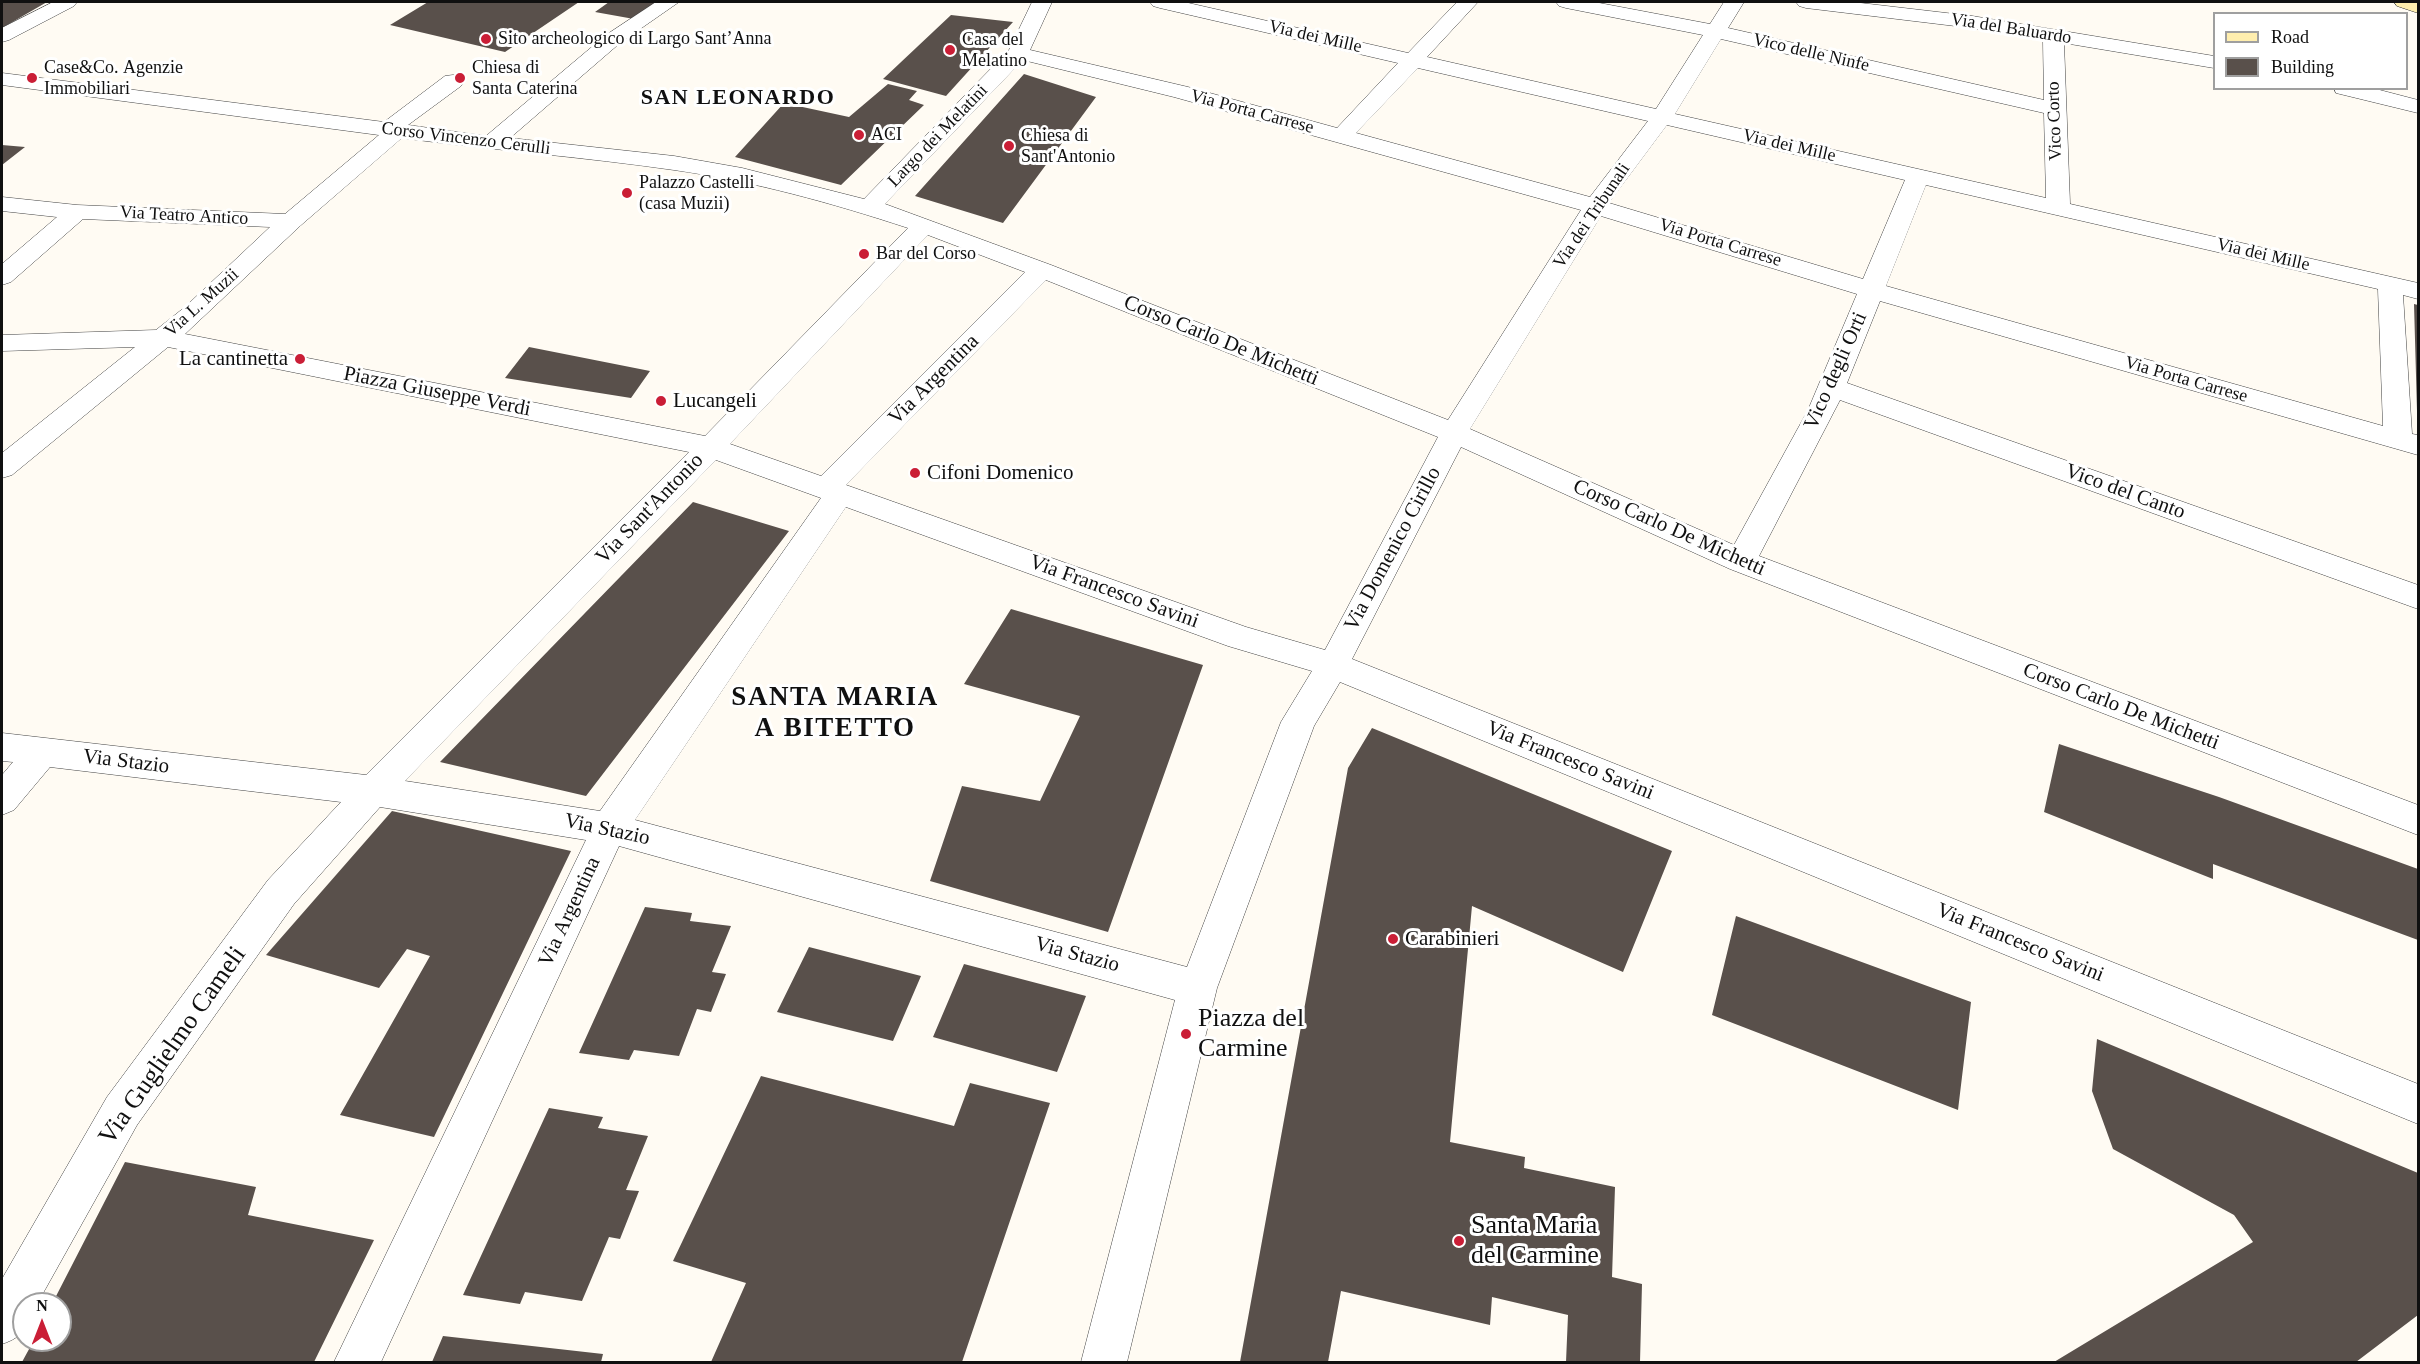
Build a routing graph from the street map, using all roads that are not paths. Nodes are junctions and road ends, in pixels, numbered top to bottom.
1 (67, 2) edge
2 (669, 2) edge
3 (1042, 2) edge
4 (1160, 2) edge
5 (1468, 2) edge
6 (1566, 2) edge
7 (1734, 2) edge
8 (1806, 2) edge
9 (1976, 2) edge
10 (2404, 2) edge
11 (2418, 7) edge
12 (1972, 22) junction
13 (1714, 31) junction
14 (2053, 35) junction
15 (2, 36) edge
16 (1018, 53) junction
17 (1415, 60) junction
18 (2213, 62) edge
19 (2, 79) edge
20 (453, 81) dead end
21 (2352, 90) edge
22 (2418, 107) edge
23 (2055, 109) junction
24 (1662, 117) junction
25 (393, 131) junction
26 (1341, 136) junction
27 (490, 143) junction
28 (1918, 176) junction
29 (2, 204) edge
30 (1596, 205) junction
31 (869, 207) junction
32 (2058, 208) junction
33 (77, 212) junction
34 (291, 221) junction
35 (924, 225) junction
36 (1042, 270) junction
37 (2, 277) edge
38 (2390, 284) junction
39 (1871, 290) junction
40 (2418, 291) edge
41 (163, 338) junction
42 (2, 343) edge
43 (1831, 387) junction
44 (1454, 433) junction
45 (2408, 443) edge
46 (710, 447) junction
47 (2, 468) edge
48 (832, 491) junction
49 (1741, 561) junction
50 (2418, 597) edge
51 (1333, 665) junction
52 (2, 747) edge
53 (42, 752) junction
54 (373, 790) junction
55 (2, 800) edge
56 (2418, 820) edge
57 (609, 828) junction
58 (1198, 988) junction
59 (2418, 1104) edge
60 (2, 1322) edge
61 (357, 1362) edge
62 (1104, 1362) edge

1 - 15 street
2 - 27 street
3 - 16 street, Largo dei Melatini
4 - 17 street, Via dei Mille
5 - 17 street
6 - 13 street, Vico delle Ninfe
7 - 13 street, Via dei Tribunali
8 - 12 street, Via del Baluardo
9 - 12 street
10 - 11 street
12 - 14 street, Via del Baluardo
13 - 23 street, Vico delle Ninfe
13 - 24 street, Via dei Tribunali
14 - 18 street, Via del Baluardo
14 - 23 street, Vico Corto
16 - 26 street, Via Porta Carrese
16 - 31 street, Largo dei Melatini
17 - 24 street, Via dei Mille
17 - 26 street
19 - 25 street, Corso Vincenzo Cerulli
20 - 25 street, Via L. Muzii
21 - 22 street
23 - 32 street, Vico Corto
24 - 28 street, Via dei Mille
24 - 30 street, Via dei Tribunali
25 - 27 street, Corso Vincenzo Cerulli
25 - 34 street, Via L. Muzii
26 - 30 street, Via Porta Carrese
27 - 31 street, Corso Vincenzo Cerulli
28 - 32 street, Via dei Mille
28 - 39 street, Vico degli Orti
29 - 33 street, Via Teatro Antico
30 - 39 street, Via Porta Carrese
30 - 44 street, Via dei Tribunali
31 - 35 street, Corso Vincenzo Cerulli
32 - 38 street, Via dei Mille
33 - 34 street, Via Teatro Antico
33 - 37 street
34 - 41 street, Via L. Muzii
35 - 36 street, Corso Carlo De Michetti
35 - 46 street, Via Sant'Antonio
36 - 44 street, Corso Carlo De Michetti
36 - 48 street, Via Argentina
38 - 40 street, Via dei Mille
38 - 45 street
39 - 43 street, Vico degli Orti
39 - 45 street, Via Porta Carrese
41 - 42 street, Piazza Giuseppe Verdi
41 - 46 street, Piazza Giuseppe Verdi
41 - 47 street, Via L. Muzii
43 - 49 street, Vico degli Orti
43 - 50 street, Vico del Canto
44 - 49 street, Corso Carlo De Michetti
44 - 51 street, Via Domenico Cirillo
46 - 48 street, Via Francesco Savini
46 - 54 street, Via Sant'Antonio
48 - 51 street, Via Francesco Savini
48 - 57 street, Via Argentina
49 - 56 street, Corso Carlo De Michetti
51 - 58 street, Via Domenico Cirillo
51 - 59 street, Via Francesco Savini
52 - 53 street, Via Stazio
53 - 54 street, Via Stazio
53 - 55 street
54 - 57 street, Via Stazio
54 - 60 street, Via Guglielmo Cameli
57 - 58 street, Via Stazio
57 - 61 street, Via Argentina
58 - 62 street, Via Domenico Cirillo

